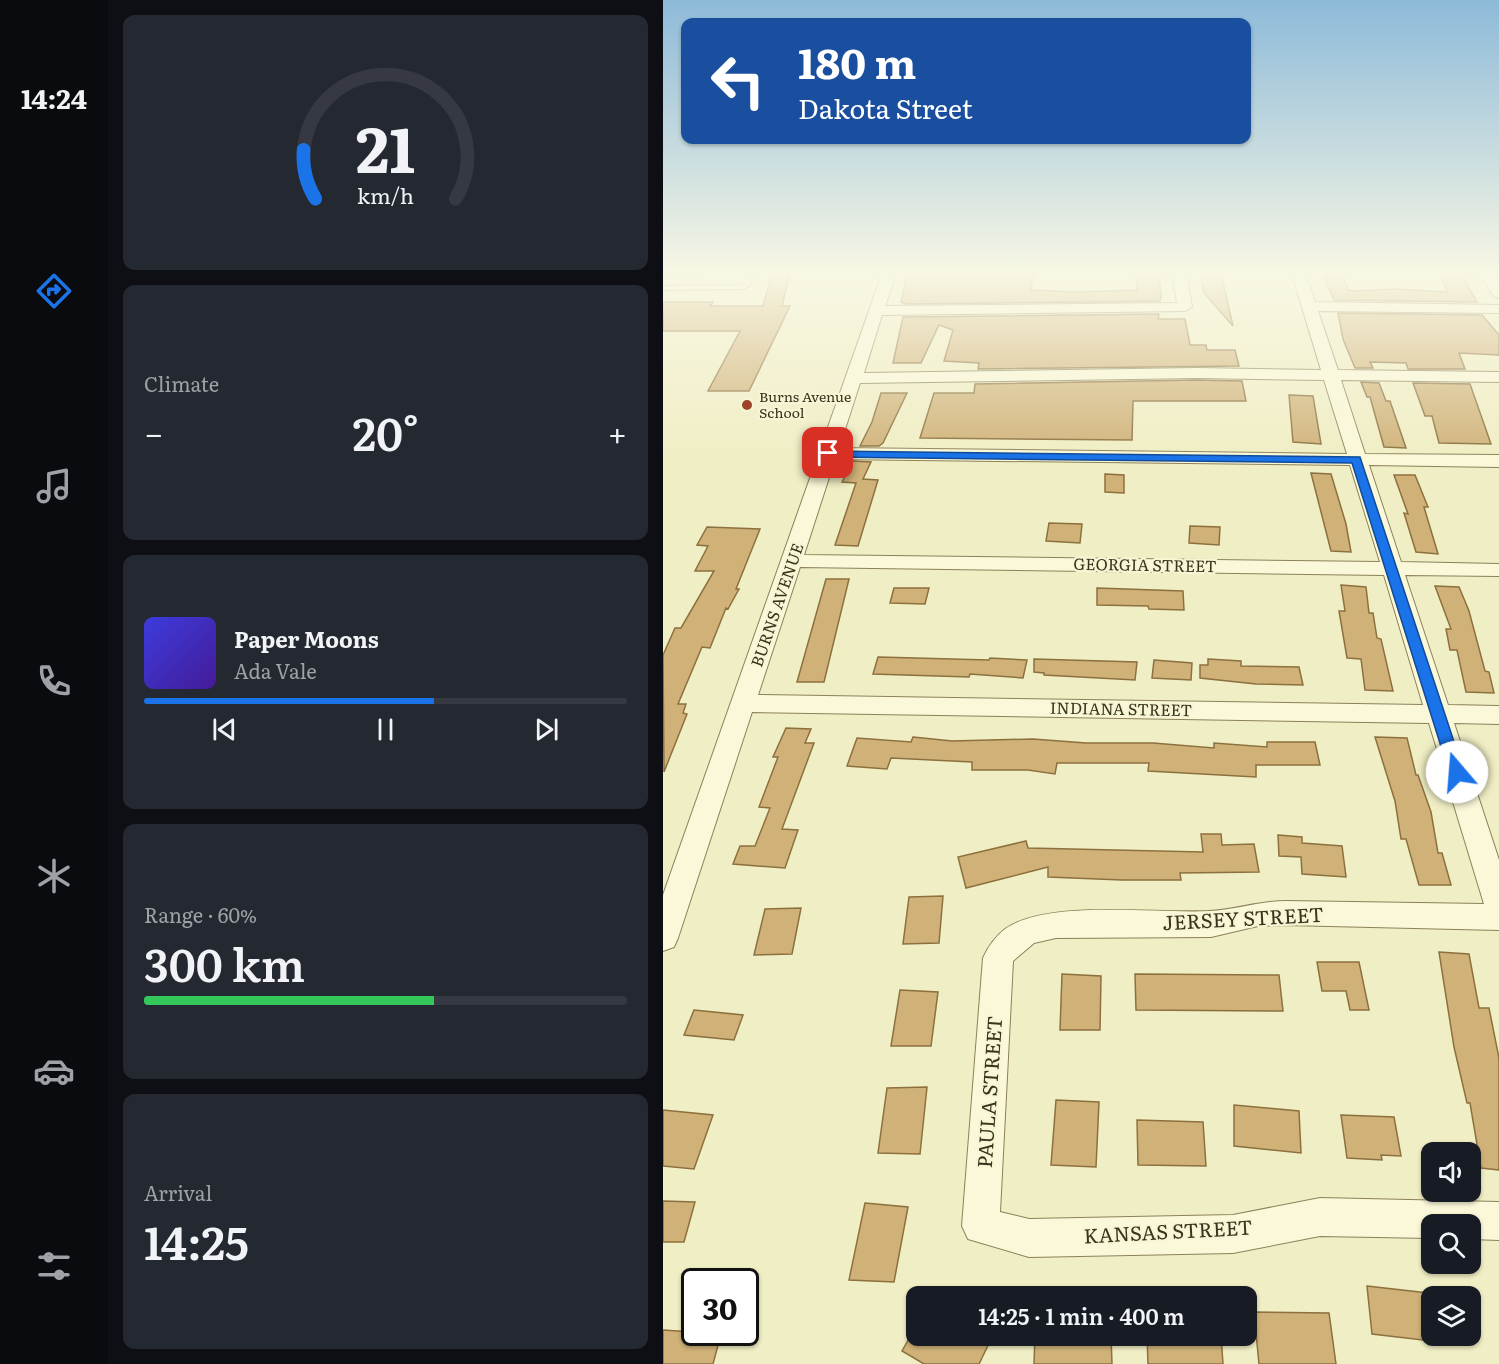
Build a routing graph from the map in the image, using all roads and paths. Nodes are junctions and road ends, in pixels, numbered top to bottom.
1 (869, 335) edge
2 (1318, 335) edge
3 (1329, 375) junction
4 (1499, 376) edge
5 (854, 378) junction
6 (828, 453) junction
7 (1356, 460) junction
8 (1499, 461) edge
9 (792, 561) junction
10 (1392, 569) junction
11 (1499, 570) edge
12 (743, 703) junction
13 (1438, 714) junction
14 (1499, 715) edge
15 (1499, 905) edge
16 (1499, 917) edge
17 (664, 930) edge
18 (998, 958) joint
19 (1499, 1221) edge
20 (981, 1226) joint

1 - 5 street, BURNS AVENUE
2 - 3 street
3 - 4 street
3 - 5 street
3 - 7 street
5 - 6 street, BURNS AVENUE
6 - 7 street
6 - 9 street, BURNS AVENUE
7 - 8 street
7 - 10 street
9 - 10 street, GEORGIA STREET
9 - 12 street, BURNS AVENUE
10 - 11 street, GEORGIA STREET
10 - 13 street
12 - 13 street, INDIANA STREET
12 - 17 street, BURNS AVENUE
13 - 14 street, INDIANA STREET
13 - 15 street
16 - 18 street, JERSEY STREET
18 - 20 street, PAULA STREET
19 - 20 street, KANSAS STREET

